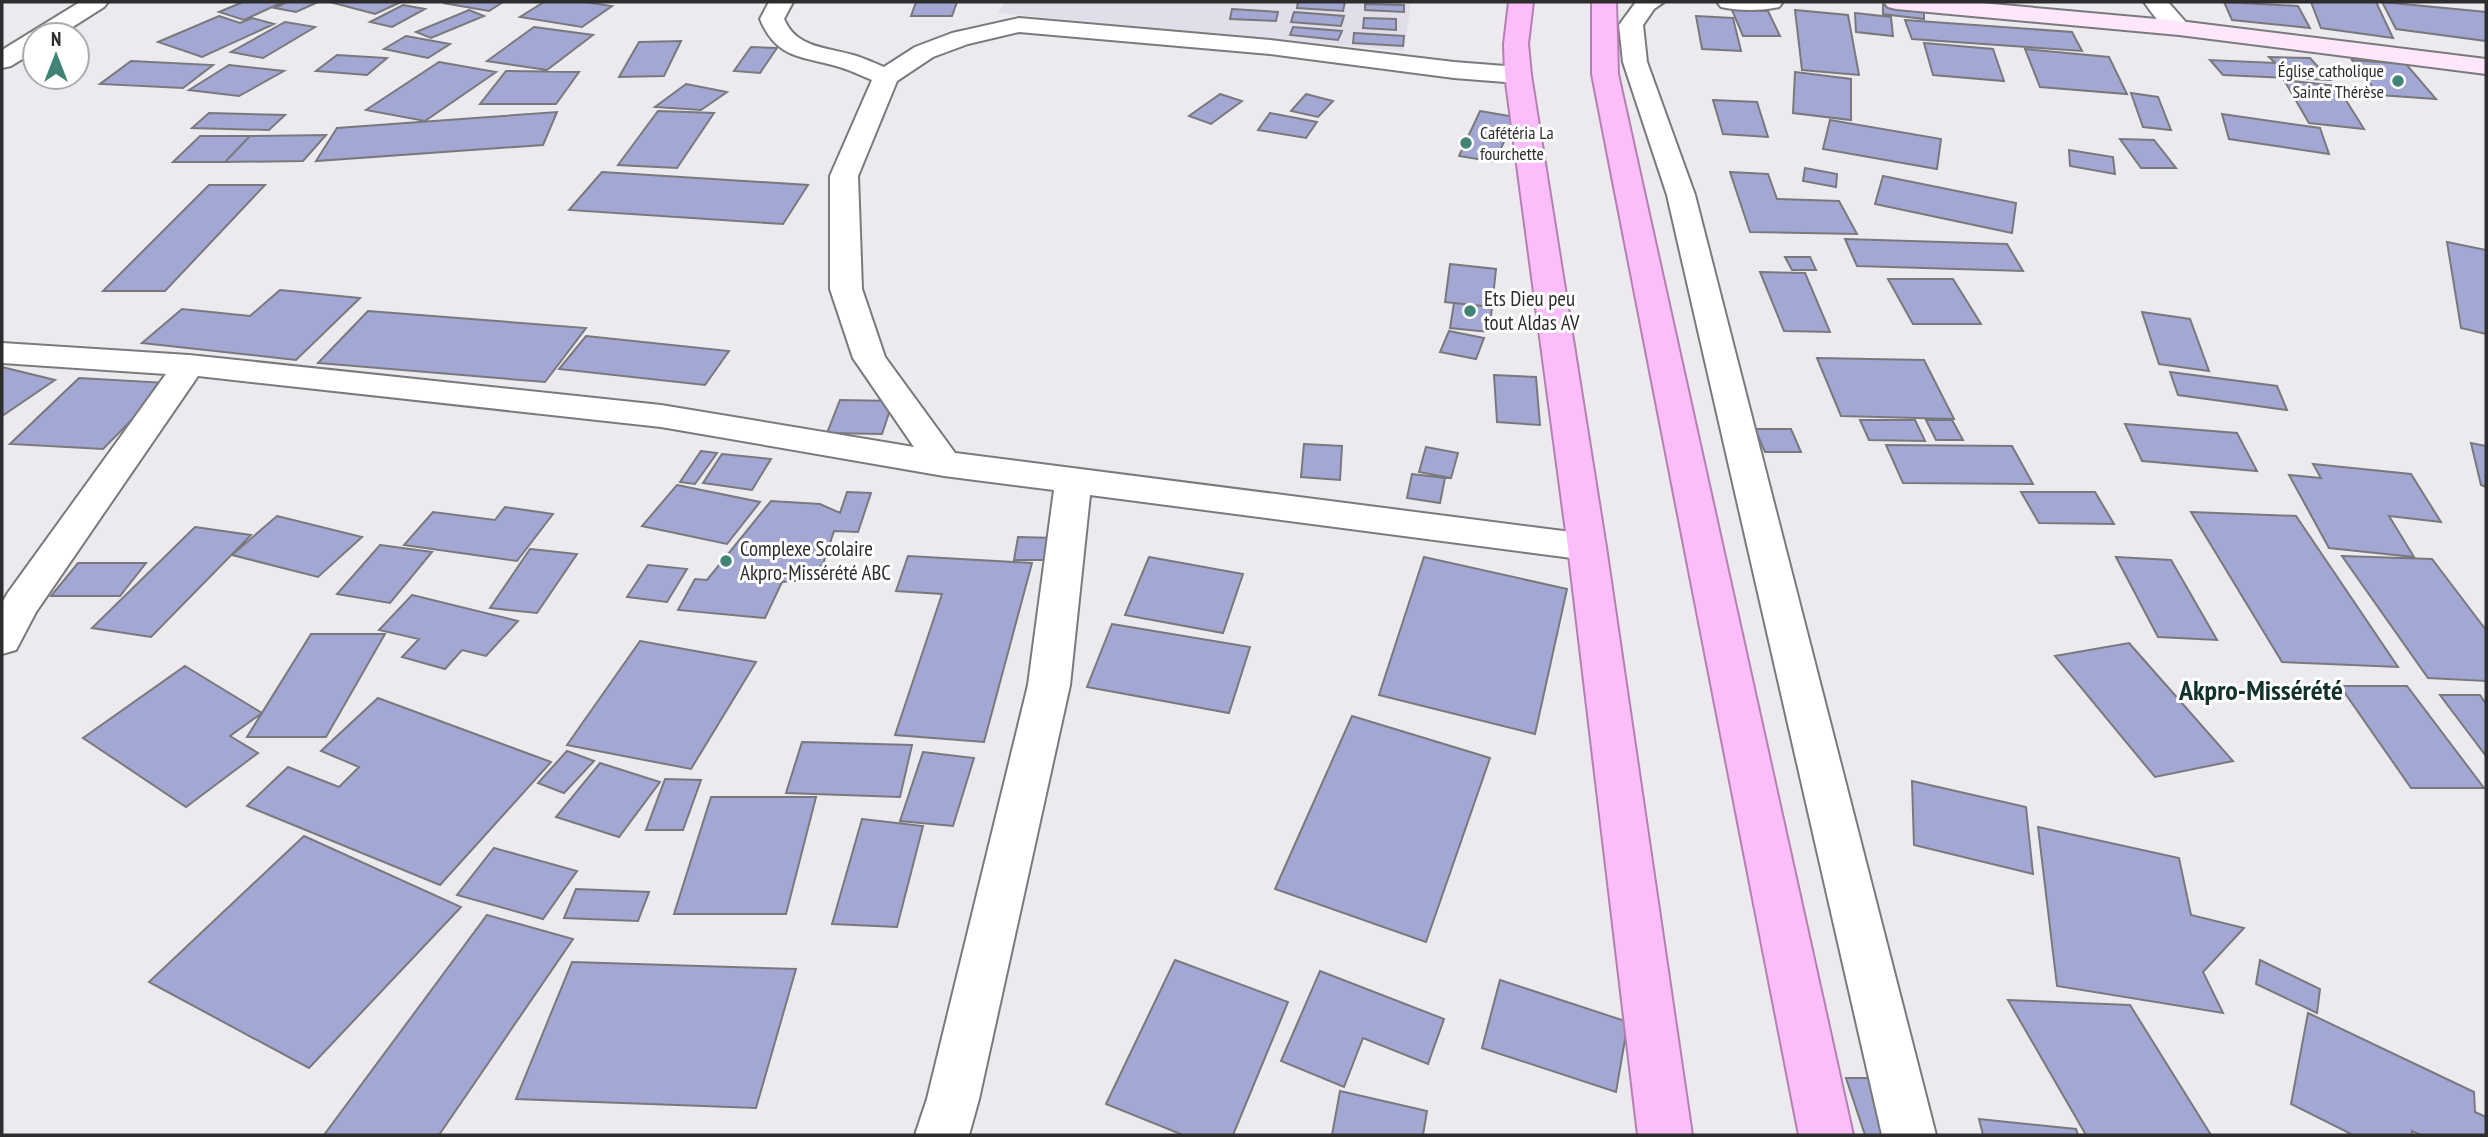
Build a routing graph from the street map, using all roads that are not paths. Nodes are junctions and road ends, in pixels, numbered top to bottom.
1 (96, 2) edge
2 (781, 2) edge
3 (1521, 2) edge
4 (1604, 2) edge
5 (1652, 2) edge
6 (1730, 2) edge
7 (1771, 2) edge
8 (1896, 2) edge
9 (2156, 2) edge
10 (65, 21) edge
11 (2179, 28) junction
12 (21, 49) edge
13 (2, 61) edge
14 (2486, 67) edge
15 (1518, 75) junction
16 (886, 77) junction
17 (2, 353) edge
18 (189, 365) junction
19 (944, 464) junction
20 (1073, 480) junction
21 (1587, 547) junction
22 (2, 639) edge
23 (942, 1135) edge
24 (1665, 1135) edge
25 (1826, 1135) edge
26 (1909, 1135) edge

1 - 10 street
2 - 16 street
3 - 15 highway
4 - 25 highway
5 - 26 street
6 - 7 street
8 - 11 main road
9 - 11 street
11 - 14 main road
12 - 13 street
15 - 16 street
15 - 21 highway
16 - 19 street
17 - 18 street
18 - 19 street
18 - 22 street
19 - 20 street
20 - 21 street
20 - 23 street
21 - 24 highway

